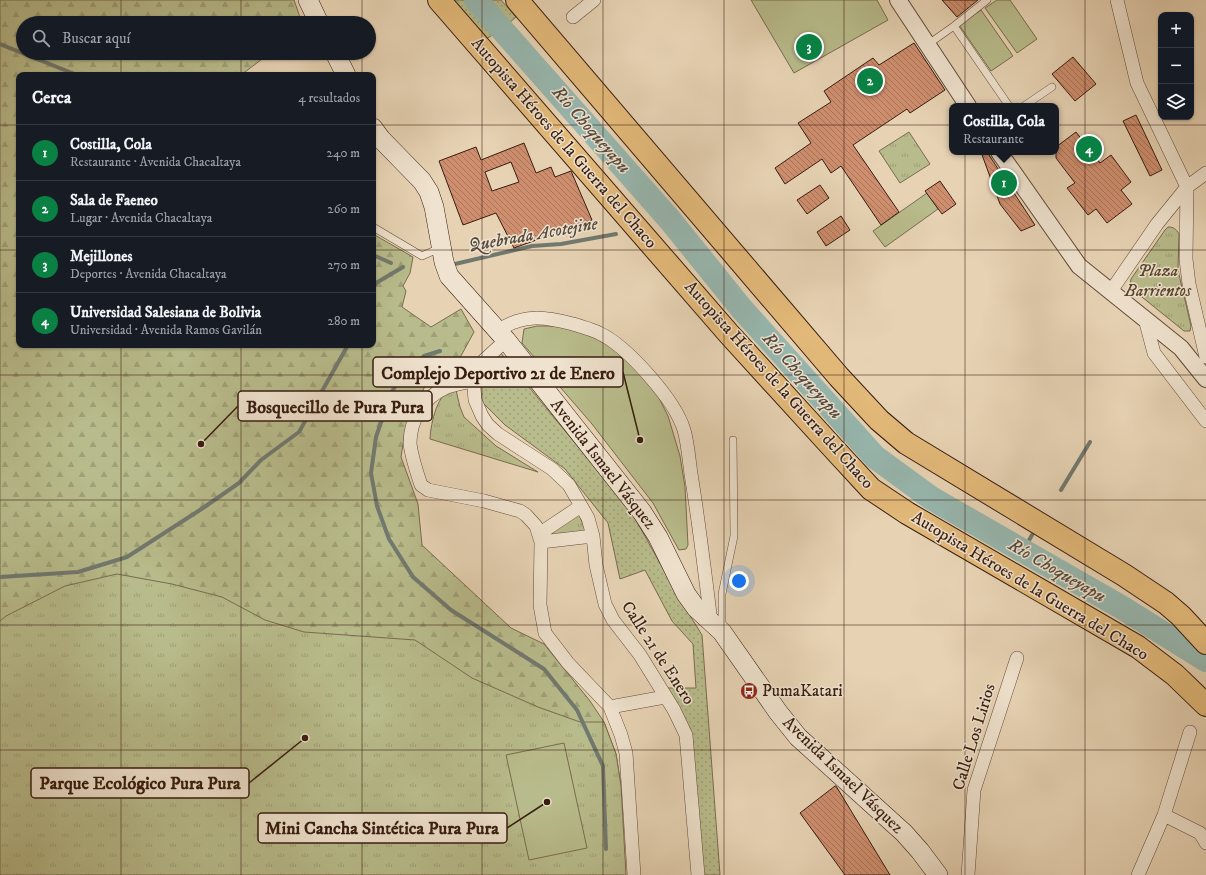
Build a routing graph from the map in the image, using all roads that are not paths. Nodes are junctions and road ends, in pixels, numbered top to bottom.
1 (308, 0) edge
2 (439, 0) edge
3 (517, 0) edge
4 (594, 0) edge
5 (898, 0) edge
6 (987, 0) edge
7 (1117, 0) edge
8 (315, 16) edge
9 (573, 17) dead end
10 (954, 26) junction
11 (926, 45) junction
12 (338, 60) edge
13 (344, 72) edge
14 (1052, 87) dead end
15 (966, 103) edge
16 (1007, 103) edge
17 (1028, 103) edge
18 (376, 132) edge
19 (1001, 155) edge
20 (1206, 173) edge
21 (1187, 187) junction
22 (376, 230) edge
23 (442, 247) junction
24 (1111, 291) junction
25 (1145, 319) junction
26 (502, 335) junction
27 (1206, 357) edge
28 (1206, 379) edge
29 (475, 380) junction
30 (1206, 421) edge
31 (733, 440) dead end
32 (581, 506) junction
33 (593, 536) junction
34 (540, 538) junction
35 (717, 627) junction
36 (1206, 643) edge
37 (1017, 658) dead end
38 (665, 697) junction
39 (1206, 705) edge
40 (610, 707) junction
41 (1190, 732) dead end
42 (1164, 815) junction
43 (1206, 843) edge
44 (634, 875) edge
45 (698, 875) edge
46 (938, 875) edge
47 (968, 875) edge
48 (1138, 875) edge

1 - 8 main road
2 - 39 highway, Autopista Héroes de la Guerra del Chaco
3 - 36 highway
4 - 9 street
5 - 11 street
6 - 10 lane
7 - 21 street
10 - 11 lane
10 - 16 lane
11 - 15 street
12 - 13 main road
14 - 17 lane
18 - 23 main road, Avenida Ismael Vásquez
19 - 24 street
20 - 21 street
21 - 24 street
21 - 27 street
22 - 23 lane
23 - 26 main road, Avenida Ismael Vásquez
24 - 25 street
25 - 28 street
25 - 30 street
26 - 29 street, Calle 21 de Enero
26 - 35 main road, Avenida Ismael Vásquez
26 - 35 street, Calle 21 de Enero
29 - 32 street, Calle 21 de Enero
29 - 34 street
31 - 35 lane
32 - 33 street, Calle 21 de Enero
32 - 34 street
33 - 34 street
33 - 38 street, Calle 21 de Enero
34 - 40 street
35 - 46 main road, Avenida Ismael Vásquez
37 - 47 street, Calle Los Lirios
38 - 40 street
38 - 45 street, Calle 21 de Enero
40 - 44 street
41 - 42 street
42 - 43 street
42 - 48 street

